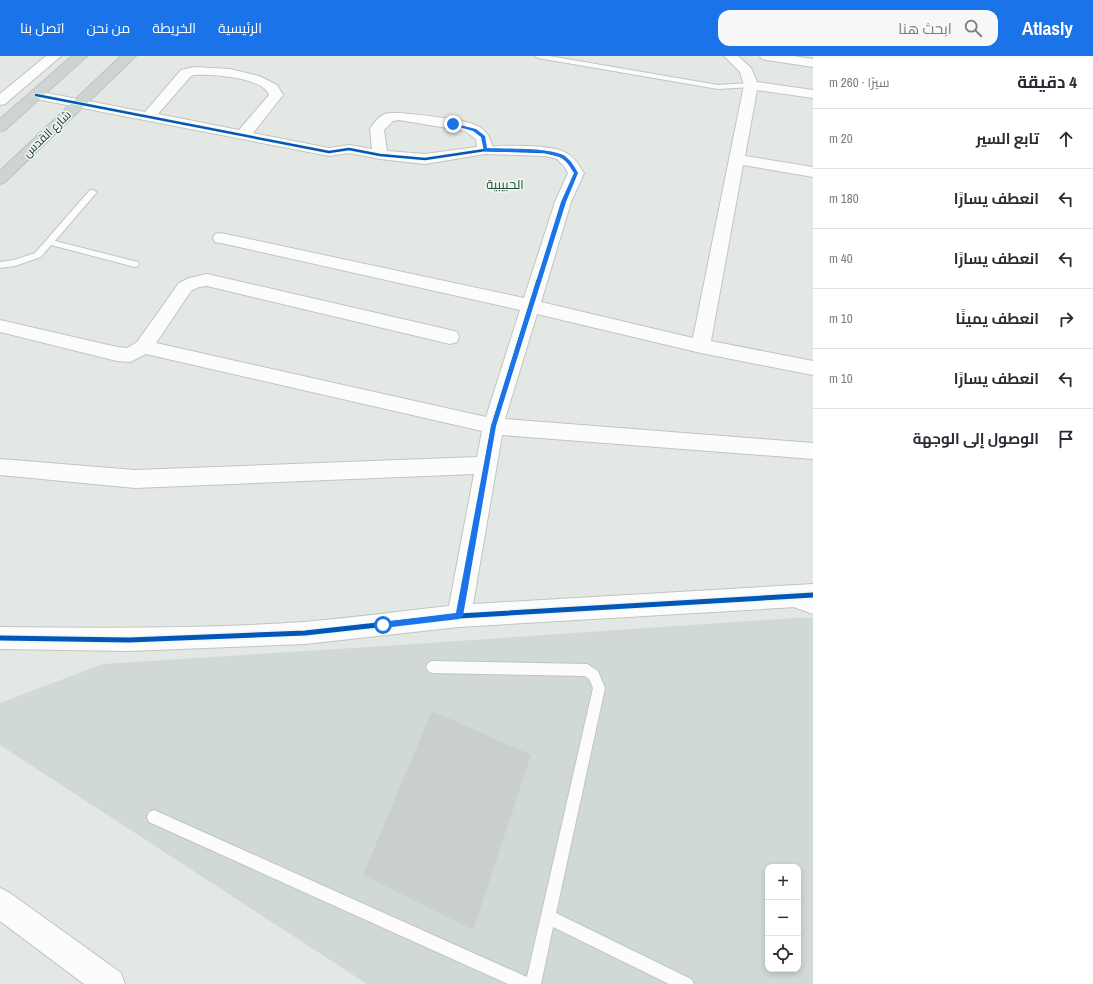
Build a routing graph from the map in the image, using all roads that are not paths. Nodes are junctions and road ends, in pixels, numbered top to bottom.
1 (54, 56) edge
2 (80, 56) edge
3 (128, 56) edge
4 (538, 56) edge
5 (731, 56) edge
6 (767, 56) edge
7 (813, 64) edge
8 (751, 85) junction
9 (813, 94) edge
10 (36, 95) junction
11 (0, 101) edge
12 (79, 103) junction
13 (149, 116) junction
14 (0, 128) edge
15 (243, 135) junction
16 (485, 150) junction
17 (380, 155) junction
18 (737, 158) junction
19 (813, 172) edge
20 (0, 179) edge
21 (93, 192) dead end
22 (220, 238) dead end
23 (49, 242) junction
24 (135, 264) dead end
25 (0, 265) edge
26 (531, 306) junction
27 (0, 326) edge
28 (450, 337) dead end
29 (701, 346) junction
30 (144, 347) junction
31 (813, 368) edge
32 (494, 426) junction
33 (813, 451) edge
34 (486, 465) junction
35 (0, 467) edge
36 (813, 594) edge
37 (779, 596) junction
38 (813, 609) edge
39 (459, 616) junction
40 (0, 638) edge
41 (432, 667) dead end
42 (154, 817) dead end
43 (0, 903) edge
44 (548, 917) junction
45 (110, 984) edge
46 (526, 984) edge
47 (533, 984) edge
48 (686, 984) edge

1 - 11 street
2 - 10 main road
3 - 12 main road, شارع القدس
4 - 8 lane
5 - 8 street
6 - 7 street
8 - 9 street
8 - 18 street
10 - 12 street
10 - 14 main road
12 - 13 street
12 - 20 main road, شارع القدس
13 - 15 street
13 - 15 street
15 - 17 street
16 - 17 street
16 - 17 street
16 - 26 street
18 - 19 street
18 - 29 street
21 - 23 lane
22 - 26 street
23 - 24 lane
23 - 25 lane
26 - 29 street
26 - 32 street
27 - 30 street
28 - 30 street
29 - 31 street
30 - 32 street
32 - 33 street
32 - 34 street
34 - 35 street
34 - 39 street
36 - 37 street
37 - 38 lane
37 - 39 street
39 - 40 street
41 - 44 lane
42 - 46 lane
43 - 45 street
44 - 47 lane
44 - 48 lane

